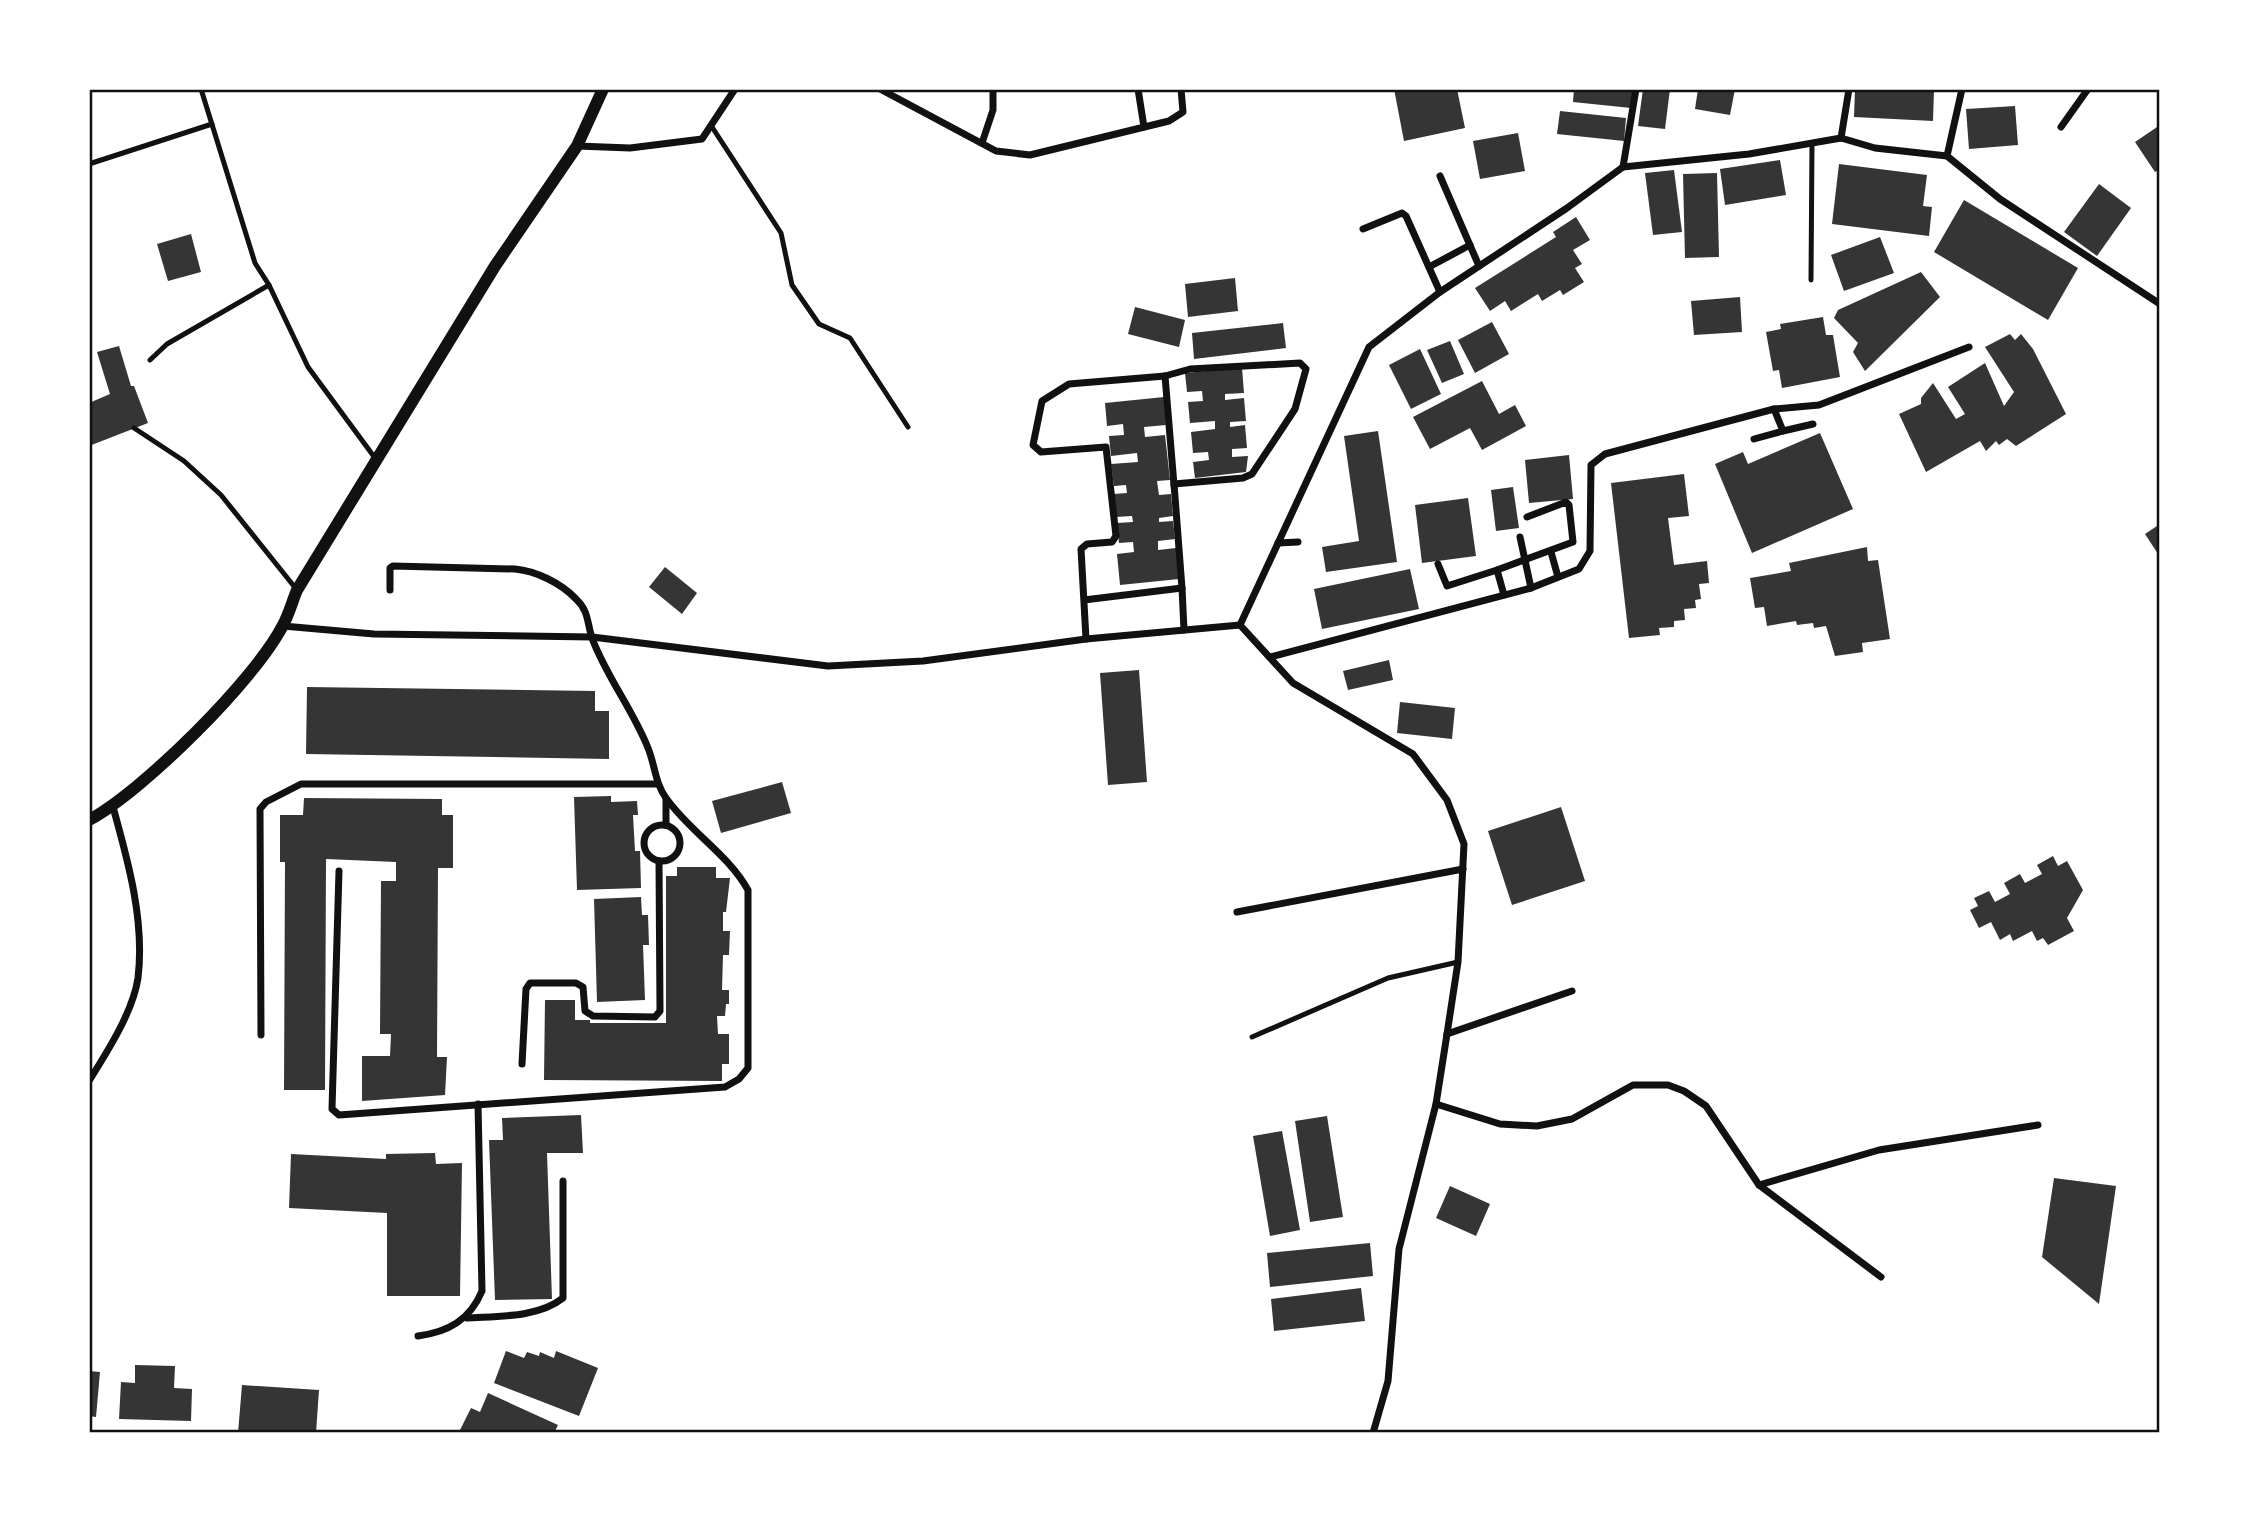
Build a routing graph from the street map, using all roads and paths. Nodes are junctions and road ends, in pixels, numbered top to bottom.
1 (201, 89) edge
2 (603, 89) edge
3 (735, 89) edge
4 (880, 89) edge
5 (993, 89) edge
6 (1138, 89) edge
7 (1181, 89) edge
8 (1636, 89) edge
9 (1849, 89) edge
10 (1962, 89) edge
11 (2088, 89) edge
12 (212, 124) junction
13 (712, 127) junction
14 (1144, 127) junction
15 (2060, 127) dead end
16 (1841, 138) junction
17 (982, 143) junction
18 (1812, 143) junction
19 (577, 146) junction
20 (1947, 156) junction
21 (89, 164) edge
22 (1623, 167) junction
23 (1440, 176) dead end
24 (1363, 229) dead end
25 (1470, 245) junction
26 (1479, 266) junction
27 (1429, 267) junction
28 (1811, 280) dead end
29 (269, 285) junction
30 (1440, 292) junction
31 (2160, 304) edge
32 (1969, 347) dead end
33 (150, 360) dead end
34 (1165, 376) junction
35 (1774, 409) junction
36 (1813, 424) dead end
37 (908, 427) dead end
38 (134, 428) dead end
39 (1783, 431) junction
40 (1754, 439) dead end
41 (377, 461) junction
42 (1174, 486) junction
43 (1527, 517) dead end
44 (1520, 537) dead end
45 (1298, 542) dead end
46 (1278, 543) junction
47 (1551, 552) junction
48 (1524, 561) junction
49 (1438, 564) dead end
50 (1497, 570) junction
51 (1558, 577) junction
52 (1182, 588) junction
53 (1531, 588) junction
54 (297, 590) junction
55 (390, 590) dead end
56 (1504, 595) junction
57 (1084, 600) junction
58 (1240, 625) junction
59 (283, 626) junction
60 (1184, 630) junction
61 (592, 637) junction
62 (1086, 639) junction
63 (1270, 657) junction
64 (658, 785) junction
65 (666, 799) junction
66 (113, 807) junction
67 (89, 820) edge
68 (666, 825) junction
69 (659, 860) junction
70 (1463, 869) junction
71 (339, 870) dead end
72 (1237, 912) dead end
73 (1458, 962) junction
74 (1572, 991) dead end
75 (1447, 1034) junction
76 (261, 1035) dead end
77 (1252, 1037) dead end
78 (522, 1064) dead end
79 (89, 1081) edge
80 (478, 1104) junction
81 (1436, 1104) junction
82 (2038, 1125) dead end
83 (563, 1181) dead end
84 (1759, 1185) junction
85 (1881, 1277) dead end
86 (467, 1318) junction
87 (418, 1336) dead end
88 (1373, 1433) edge

1 - 12 lane
2 - 19 street
3 - 13 street
4 - 17 street
5 - 17 street
6 - 14 street
7 - 14 street
8 - 22 street
9 - 16 street
10 - 20 street
11 - 15 street
12 - 21 lane
12 - 29 lane
13 - 19 street
13 - 37 lane
14 - 17 street
16 - 18 street
16 - 20 street
18 - 22 street
18 - 28 lane
19 - 41 street
20 - 31 street
22 - 26 street
23 - 25 street
24 - 27 street
25 - 26 street
25 - 27 street
26 - 30 street
27 - 30 street
29 - 33 lane
29 - 41 lane
30 - 46 street
32 - 35 street
34 - 42 street
34 - 42 street
34 - 57 street
35 - 39 street
35 - 51 street
36 - 39 street
38 - 54 lane
39 - 40 street
41 - 54 street
42 - 52 street
43 - 47 street
44 - 48 street
45 - 46 street
46 - 58 street
47 - 48 street
47 - 51 street
48 - 50 street
48 - 53 street
49 - 50 street
50 - 56 street
51 - 53 street
52 - 57 street
52 - 60 street
53 - 56 street
54 - 59 street
55 - 61 street
56 - 63 street
57 - 62 street
58 - 60 street
58 - 63 street
59 - 61 street
59 - 66 street
60 - 62 street
61 - 62 street
61 - 64 street
63 - 70 street
64 - 65 street
64 - 76 street
65 - 68 street
65 - 80 street
66 - 67 street
66 - 79 street
68 - 69 street
68 - 69 street
69 - 78 street
70 - 72 street
70 - 73 street
71 - 80 street
73 - 75 street
73 - 77 lane
74 - 75 street
75 - 81 street
80 - 86 street
81 - 84 street
81 - 88 street
82 - 84 street
83 - 86 street
84 - 85 street
86 - 87 street

